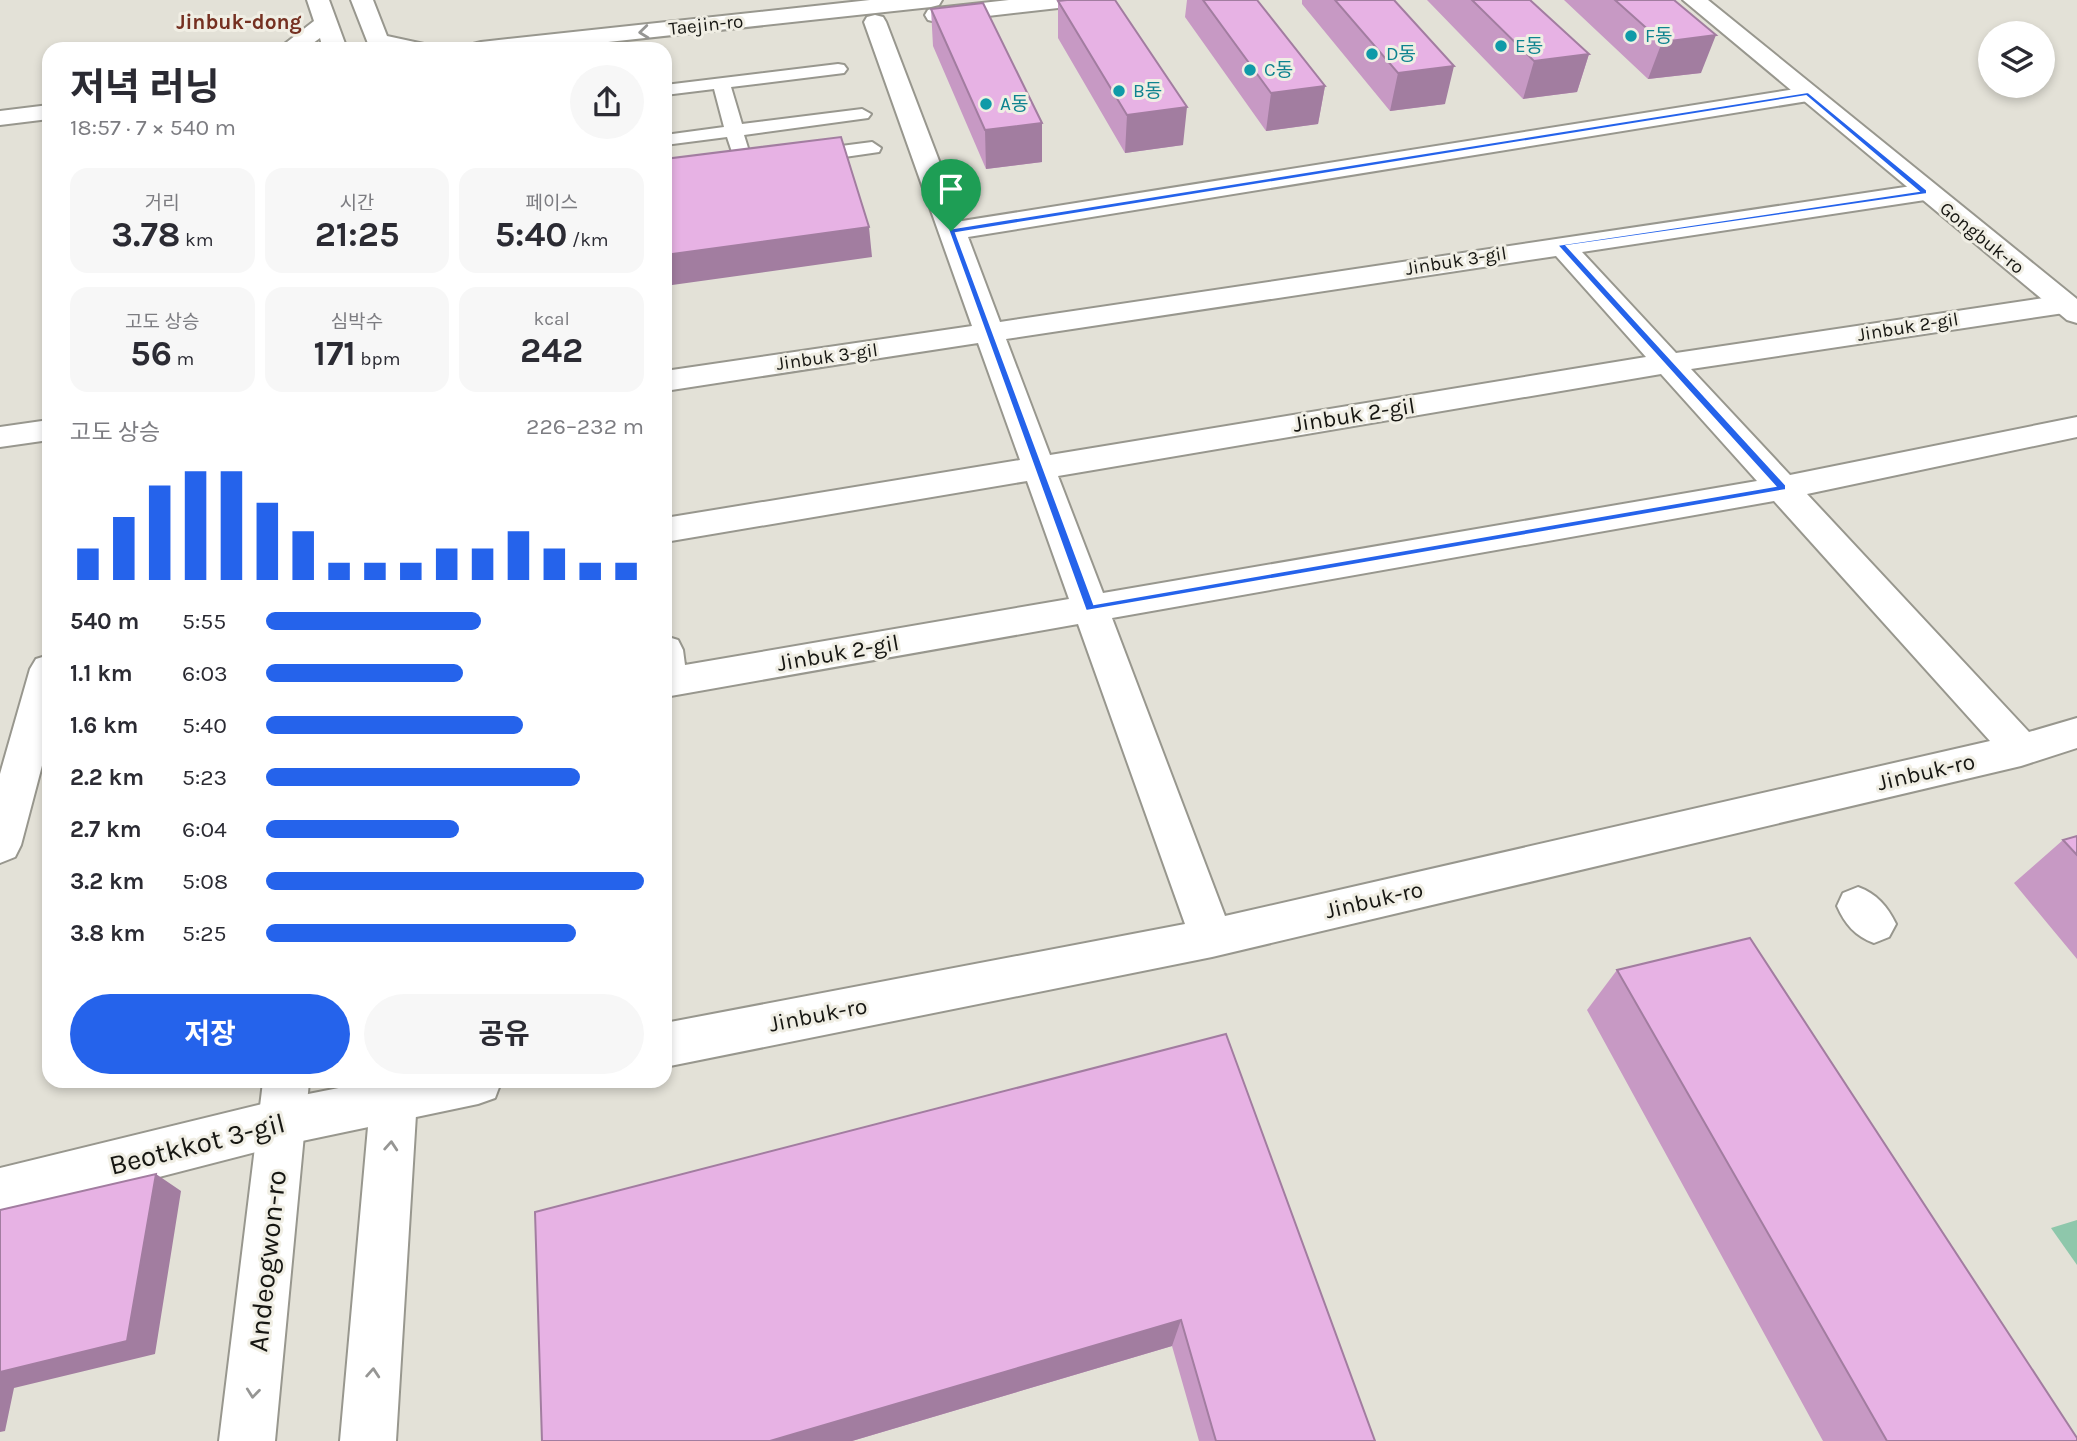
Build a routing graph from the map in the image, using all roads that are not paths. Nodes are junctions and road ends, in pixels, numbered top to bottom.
1 (318, 0) edge
2 (362, 0) edge
3 (931, 0) edge
4 (1066, 0) edge
5 (1694, 0) edge
6 (875, 22) junction
7 (325, 23) junction
8 (299, 42) edge
9 (332, 42) edge
10 (382, 42) edge
11 (545, 42) edge
12 (672, 45) edge
13 (838, 69) dead end
14 (721, 83) junction
15 (672, 89) edge
16 (1808, 94) junction
17 (42, 113) edge
18 (862, 114) dead end
19 (0, 118) edge
20 (734, 131) junction
21 (672, 139) edge
22 (872, 148) dead end
23 (795, 158) edge
24 (743, 164) edge
25 (1925, 192) junction
26 (951, 231) junction
27 (1561, 245) junction
28 (2071, 309) edge
29 (989, 333) junction
30 (1669, 363) junction
31 (672, 380) edge
32 (2077, 427) edge
33 (42, 431) edge
34 (0, 437) edge
35 (1039, 468) junction
36 (1782, 488) junction
37 (672, 529) edge
38 (1090, 609) junction
39 (672, 671) edge
40 (42, 694) edge
41 (2077, 733) edge
42 (2021, 750) junction
43 (0, 845) edge
44 (1212, 938) junction
45 (672, 1044) edge
46 (416, 1088) edge
47 (395, 1090) edge
48 (285, 1102) edge
49 (0, 1193) edge
50 (247, 1441) edge
51 (368, 1441) edge

1 - 7 street
2 - 10 street
3 -> 11 street, Taejin-ro
4 - 6 street, Taejin-ro
5 - 16 street, Gongbuk-ro
6 - 12 street, Taejin-ro
6 - 26 street
7 - 8 street
7 - 9 street
13 - 14 lane
14 - 15 lane
14 - 20 lane
16 - 25 street, Gongbuk-ro
16 - 26 street
17 - 19 street
18 - 20 lane
20 - 21 lane
20 - 24 lane
22 - 23 lane
25 - 27 street, Jinbuk 3-gil
25 - 28 street, Gongbuk-ro
26 - 29 street
27 - 29 street, Jinbuk 3-gil
27 - 30 street
28 - 30 street, Jinbuk 2-gil
29 - 31 street, Jinbuk 3-gil
29 - 35 street
30 - 35 street, Jinbuk 2-gil
30 - 36 street
32 - 36 street, Jinbuk 2-gil
33 - 34 street
35 - 37 street, Jinbuk 2-gil
35 - 38 street
36 - 38 street, Jinbuk 2-gil
36 - 42 street
38 - 39 street, Jinbuk 2-gil
38 - 44 street
40 - 43 street
41 - 42 street, Jinbuk-ro
42 - 44 street, Jinbuk-ro
44 - 45 street, Jinbuk-ro
46 - 47 street
47 - 48 street, Beotkkot 3-gil
51 -> 47 street
48 - 49 street, Beotkkot 3-gil
48 -> 50 street, Andeogwon-ro

